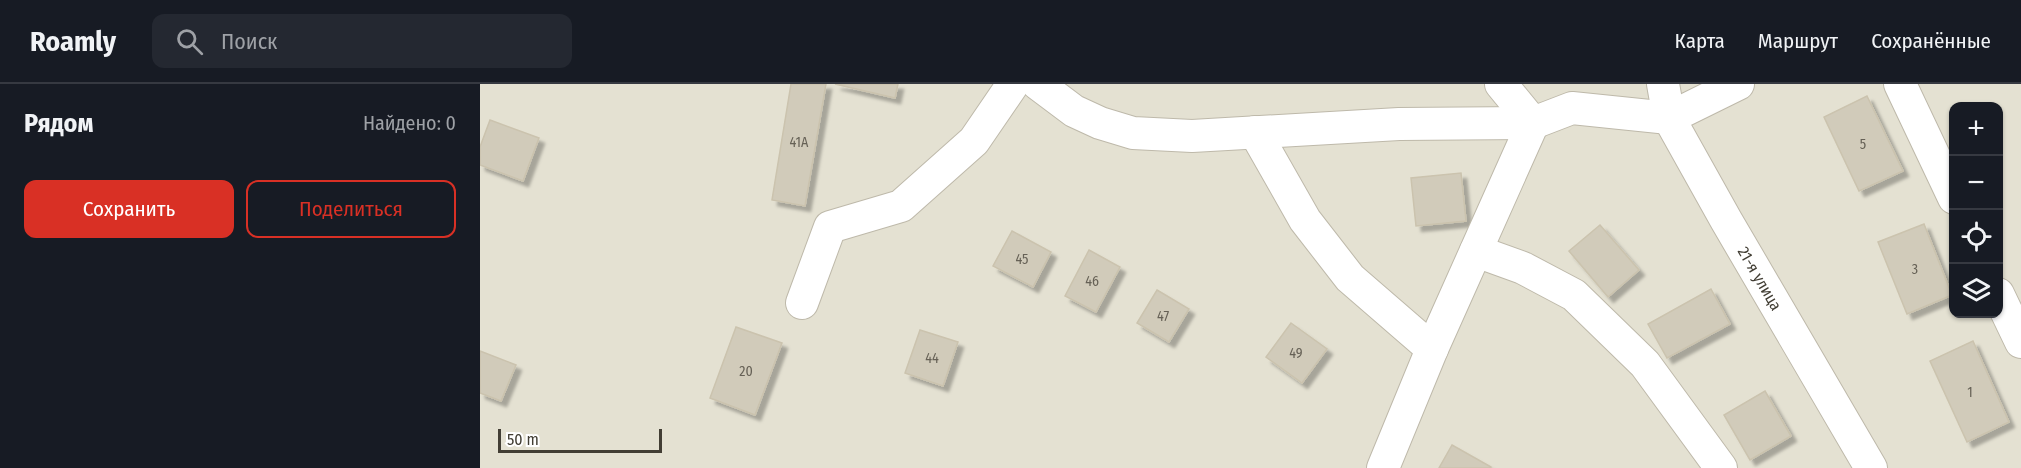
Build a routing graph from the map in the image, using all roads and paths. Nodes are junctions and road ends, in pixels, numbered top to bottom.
1 (1013, 84) edge
2 (1038, 84) edge
3 (1501, 84) edge
4 (1664, 84) edge
5 (1738, 84) edge
6 (1900, 84) edge
7 (1669, 117) junction
8 (1533, 123) junction
9 (1255, 132) junction
10 (1949, 189) edge
11 (1476, 251) junction
12 (802, 303) dead end
13 (2003, 304) edge
14 (2021, 342) edge
15 (1432, 348) junction
16 (1383, 468) edge
17 (1720, 468) edge
18 (1871, 468) edge

1 - 12 street
2 - 9 street
3 - 8 street
4 - 7 street, 21-я улица
5 - 7 street
6 - 10 street
7 - 8 street
7 - 18 street, 21-я улица
8 - 9 street
8 - 11 street
9 - 15 street
11 - 15 street
11 - 17 street
13 - 14 street
15 - 16 street

